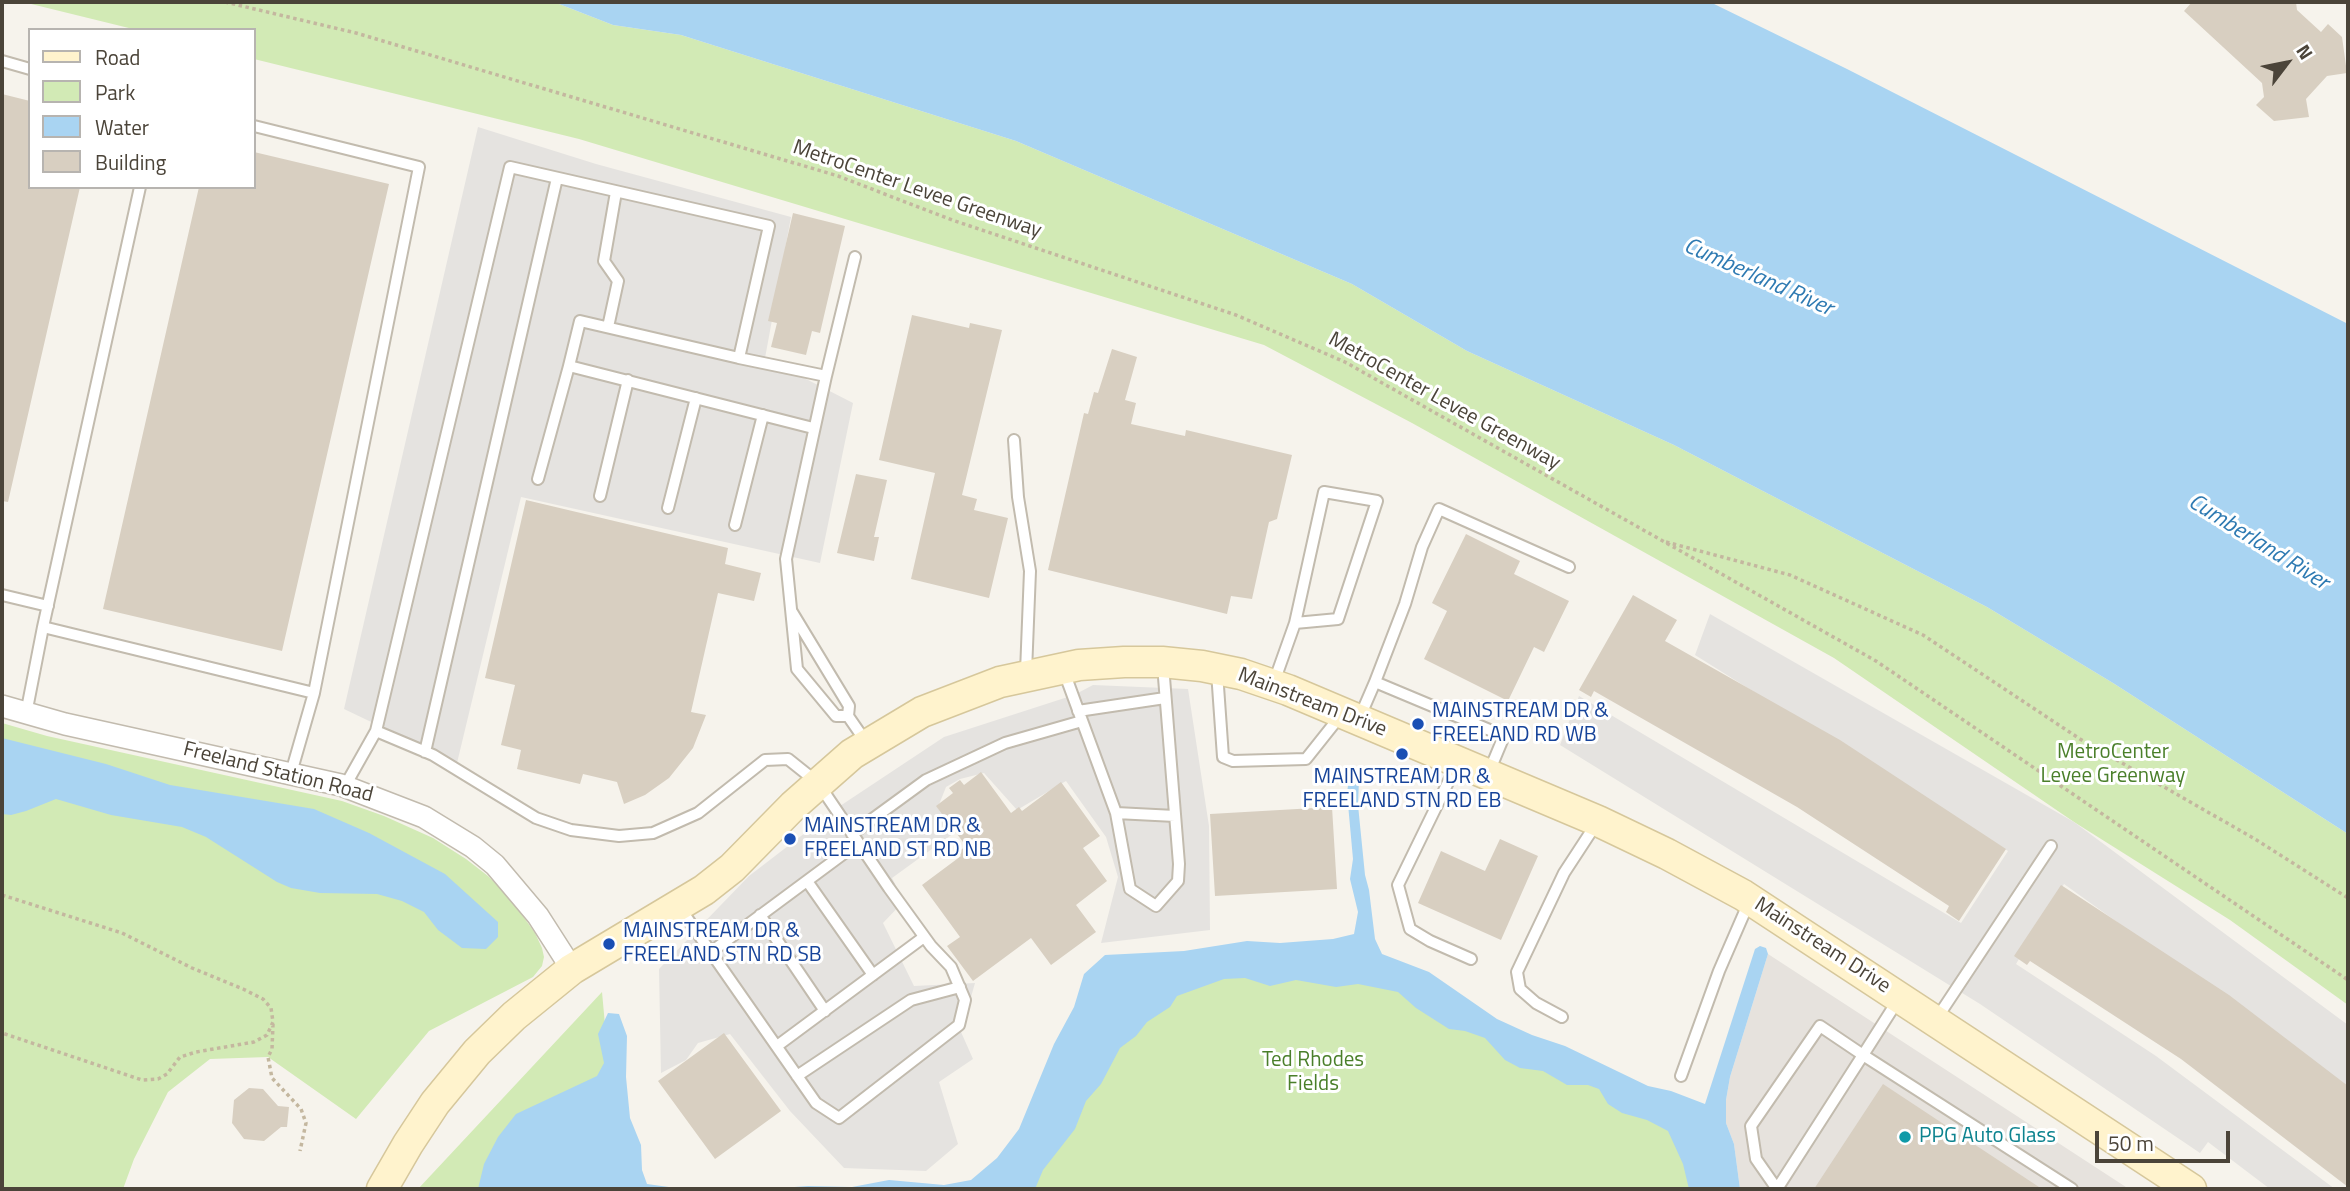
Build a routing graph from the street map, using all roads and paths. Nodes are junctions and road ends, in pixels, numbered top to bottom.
1 (225, 2) edge
2 (2, 61) edge
3 (28, 68) edge
4 (256, 126) edge
5 (557, 178) junction
6 (140, 189) edge
7 (616, 191) junction
8 (855, 257) dead end
9 (608, 327) junction
10 (739, 358) junction
11 (569, 366) junction
12 (826, 376) junction
13 (628, 380) junction
14 (696, 398) junction
15 (763, 415) junction
16 (813, 428) junction
17 (1014, 440) dead end
18 (538, 479) dead end
19 (600, 496) dead end
20 (668, 508) dead end
21 (736, 525) dead end
22 (1661, 541) junction
23 (1569, 567) dead end
24 (2, 595) edge
25 (48, 606) junction
26 (792, 612) junction
27 (1295, 623) junction
28 (43, 627) junction
29 (1162, 662) junction
30 (1063, 668) junction
31 (1217, 669) junction
32 (1026, 675) junction
33 (1375, 682) junction
34 (1273, 685) junction
35 (314, 693) junction
36 (1165, 698) junction
37 (2, 706) edge
38 (26, 714) junction
39 (1351, 715) junction
40 (848, 716) junction
41 (1080, 716) junction
42 (376, 731) junction
43 (868, 744) junction
44 (425, 752) junction
45 (1458, 761) junction
46 (290, 772) junction
47 (1488, 774) junction
48 (818, 783) junction
49 (345, 786) junction
50 (1116, 813) junction
51 (1175, 816) junction
52 (1598, 821) junction
53 (855, 839) junction
54 (2051, 846) dead end
55 (807, 881) junction
56 (2, 895) edge
57 (2348, 898) edge
58 (1750, 899) junction
59 (678, 906) junction
60 (760, 915) junction
61 (924, 937) junction
62 (710, 952) junction
63 (1471, 959) dead end
64 (572, 969) junction
65 (873, 975) junction
66 (2348, 980) edge
67 (960, 987) junction
68 (1900, 998) junction
69 (825, 1011) junction
70 (1562, 1017) dead end
71 (1935, 1021) junction
72 (273, 1022) junction
73 (2, 1034) edge
74 (777, 1046) junction
75 (1863, 1055) junction
76 (797, 1076) junction
77 (1681, 1076) dead end
78 (300, 1151) dead end
79 (382, 1189) edge
80 (2072, 1189) edge
81 (2191, 1189) edge

1 - 22 path, MetroCenter Levee Greenway
2 - 3 lane
4 - 35 lane
5 - 7 lane
5 - 42 lane
5 - 44 lane
6 - 25 lane
7 - 9 lane
7 - 10 lane
8 - 12 lane
9 - 10 lane
9 - 11 lane
10 - 12 lane
11 - 13 lane
11 - 18 lane
12 - 16 lane
13 - 14 lane
13 - 19 lane
14 - 15 lane
14 - 20 lane
15 - 16 lane
15 - 21 lane
16 - 26 lane
17 - 32 lane
22 - 57 path
22 - 66 path, MetroCenter Levee Greenway
23 - 33 lane
24 - 25 lane
25 - 28 lane
26 - 40 lane
26 - 40 lane
27 - 27 lane
27 - 34 lane
28 - 35 lane
28 - 38 lane
29 - 30 street, Mainstream Drive
29 - 31 street, Mainstream Drive
29 - 36 lane
30 - 32 street, Mainstream Drive
30 - 41 lane
31 - 34 street, Mainstream Drive
31 - 39 lane
32 - 43 street, Mainstream Drive
33 - 39 lane
33 - 47 lane
34 - 39 street, Mainstream Drive
35 - 46 lane
36 - 41 lane
36 - 51 lane
37 - 38 street, Freeland Station Road
38 - 46 street, Freeland Station Road
39 - 45 street, Mainstream Drive
40 - 43 lane
41 - 50 lane
41 - 53 lane
42 - 44 lane
42 - 49 lane
43 - 48 street, Mainstream Drive
44 - 48 lane
45 - 47 street, Mainstream Drive
45 - 63 lane
46 - 49 street, Freeland Station Road
47 - 52 street, Mainstream Drive
48 - 53 lane
48 - 59 street, Mainstream Drive
49 - 64 street, Freeland Station Road
50 - 51 lane
50 - 51 lane
52 - 58 street, Mainstream Drive
52 - 70 lane
53 - 55 lane
53 - 61 lane
54 - 71 lane
55 - 60 lane
55 - 65 lane
56 - 72 path
58 - 68 street, Mainstream Drive
58 - 77 lane
59 - 62 lane
59 - 64 street, Mainstream Drive
60 - 62 lane
60 - 69 lane
61 - 65 lane
61 - 67 lane
62 - 74 lane
64 - 79 street, Mainstream Drive
65 - 69 lane
67 - 76 lane
67 - 76 lane
68 - 71 street, Mainstream Drive
68 - 75 lane
69 - 74 lane
71 - 81 street, Mainstream Drive
72 - 73 path
72 - 78 path
74 - 76 lane
75 - 75 lane
75 - 80 lane

